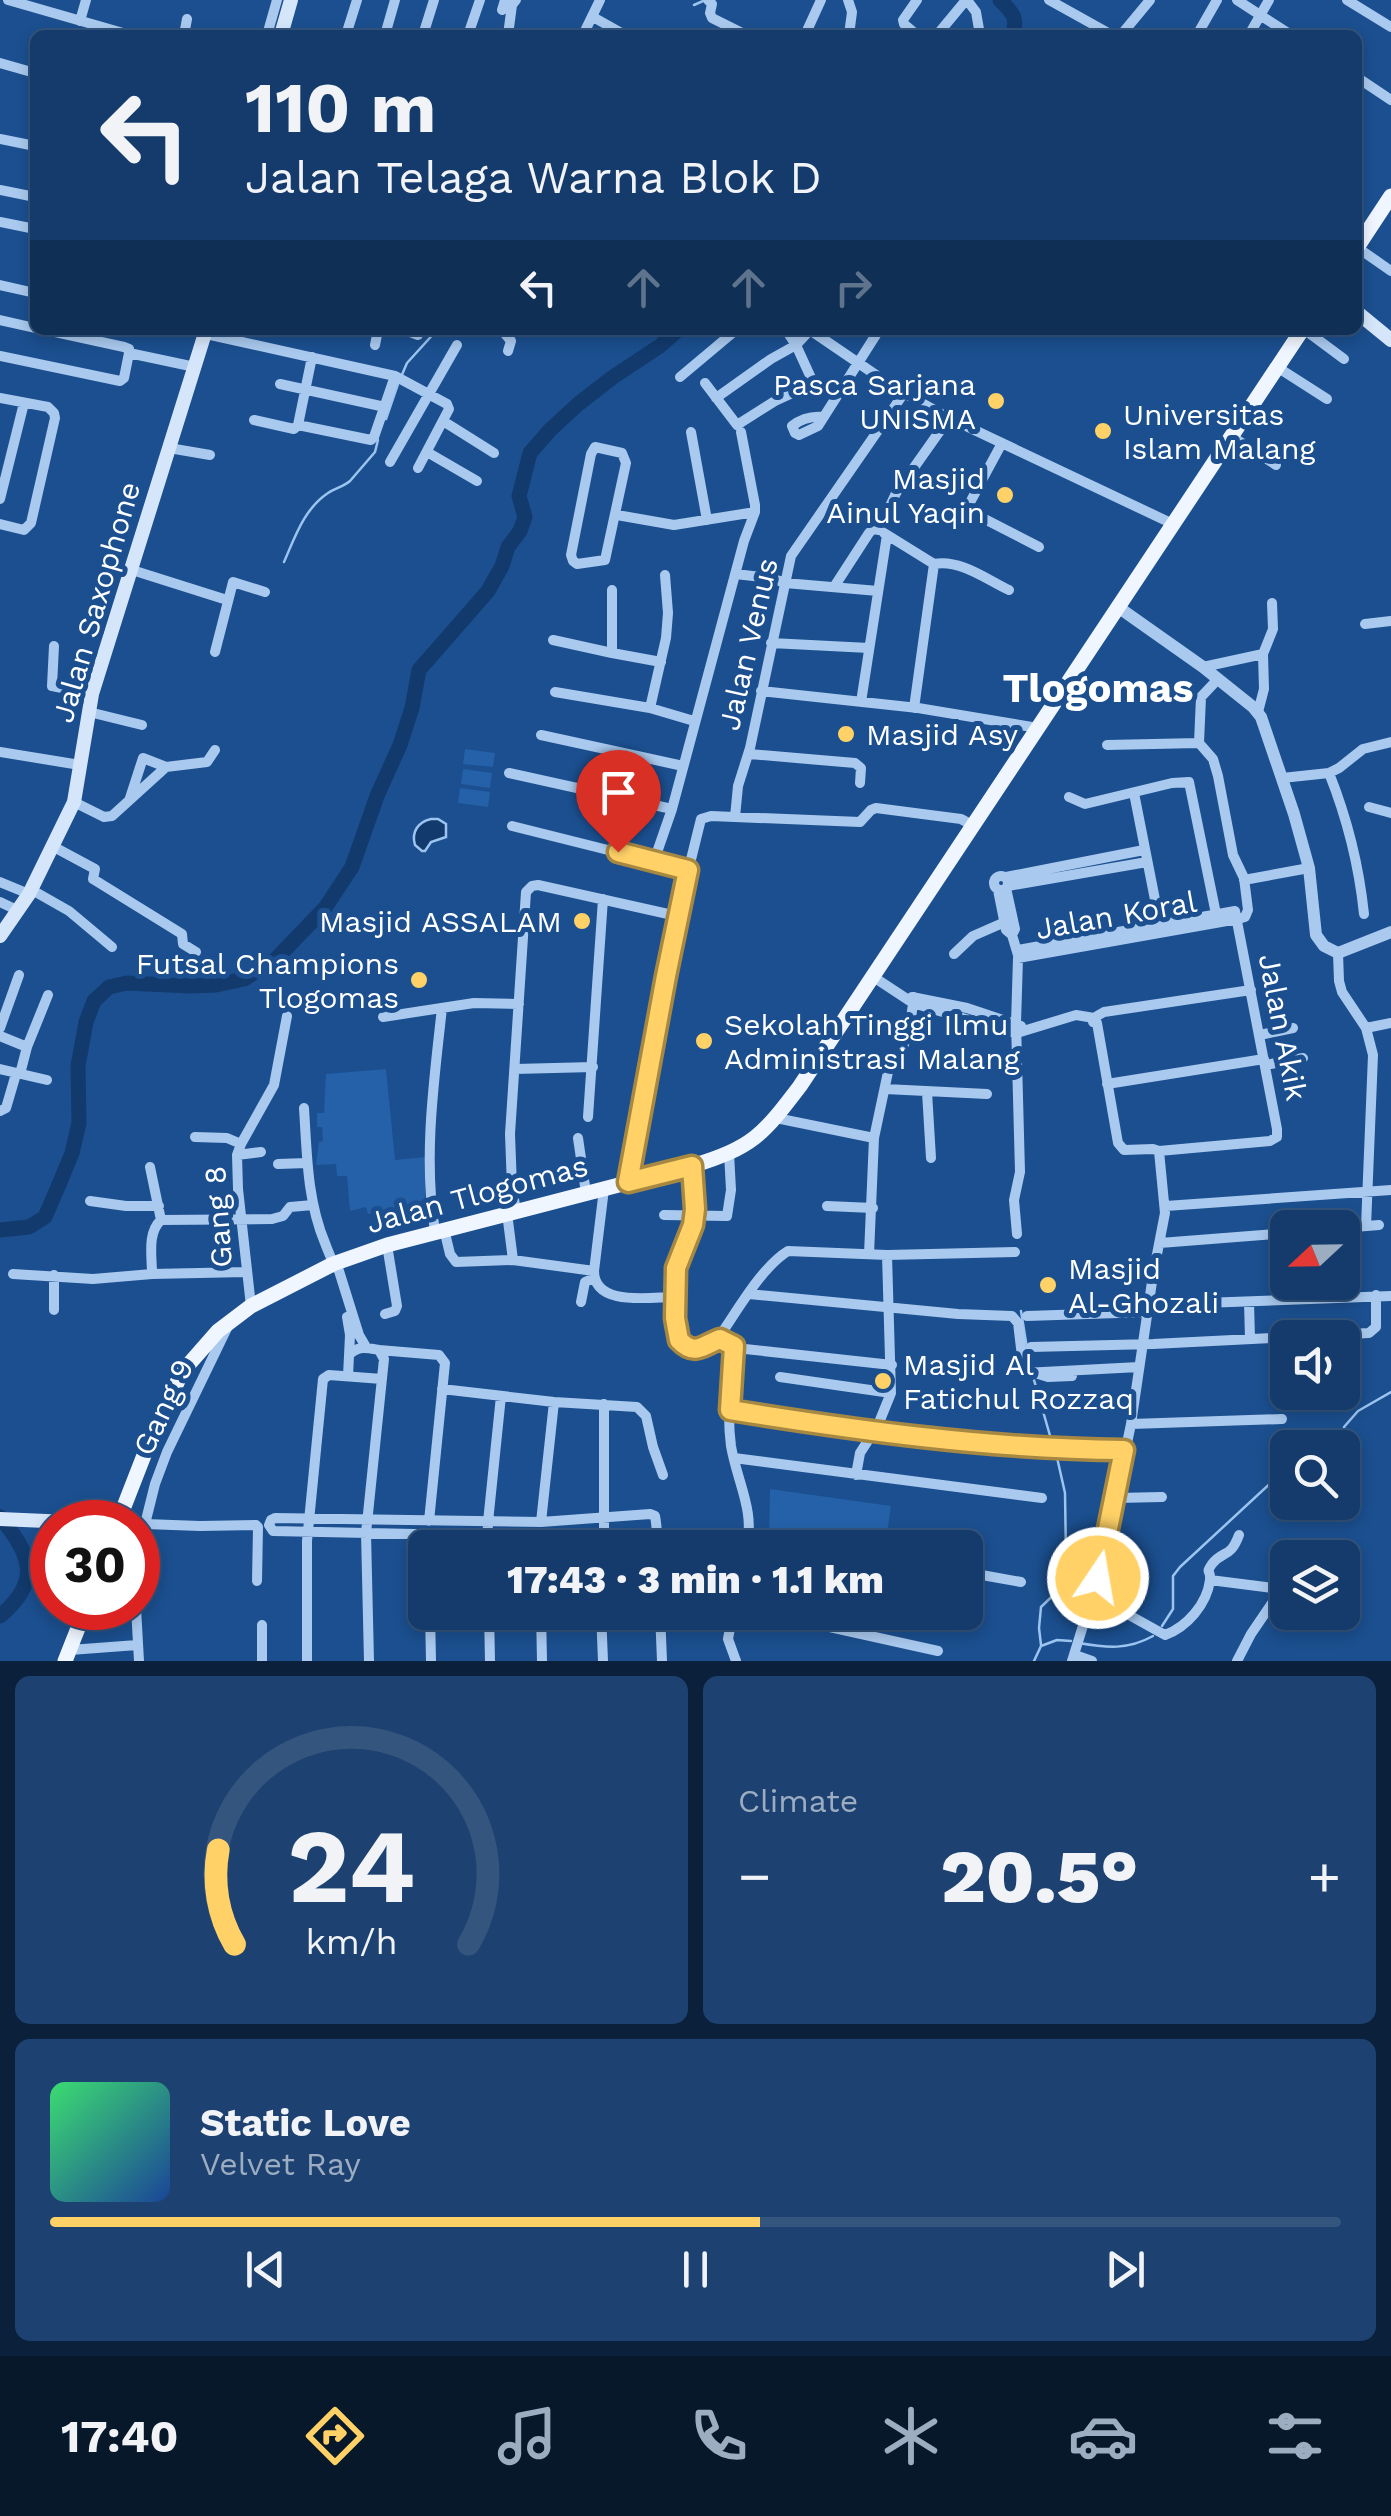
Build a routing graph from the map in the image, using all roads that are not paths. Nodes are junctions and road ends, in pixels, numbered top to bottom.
1 (8, 0) edge
2 (86, 0) edge
3 (277, 0) edge
4 (290, 0) edge
5 (357, 0) edge
6 (396, 0) edge
7 (434, 0) edge
8 (480, 0) edge
9 (516, 0) edge
10 (600, 0) edge
11 (708, 0) edge
12 (821, 0) edge
13 (848, 0) edge
14 (917, 0) edge
15 (967, 0) edge
16 (1049, 0) edge
17 (1150, 0) edge
18 (1217, 0) edge
19 (1238, 0) edge
20 (1270, 0) edge
21 (1346, 0) edge
22 (1261, 15) junction
23 (593, 17) junction
24 (188, 19) dead end
25 (80, 21) junction
26 (1391, 27) edge
27 (112, 30) edge
28 (185, 30) edge
29 (268, 30) edge
30 (282, 30) edge
31 (347, 30) edge
32 (387, 30) edge
33 (425, 30) edge
34 (470, 30) edge
35 (511, 30) edge
36 (586, 30) edge
37 (616, 30) edge
38 (736, 30) edge
39 (808, 30) edge
40 (850, 30) edge
41 (912, 30) edge
42 (942, 30) edge
43 (979, 30) edge
44 (1103, 30) edge
45 (1125, 30) edge
46 (1200, 30) edge
47 (1252, 30) edge
48 (1284, 30) edge
49 (0, 64) edge
50 (30, 72) edge
51 (1362, 81) edge
52 (1391, 100) edge
53 (0, 139) edge
54 (30, 145) edge
55 (0, 190) edge
56 (30, 196) edge
57 (1391, 196) edge
58 (0, 222) edge
59 (30, 228) edge
60 (1362, 241) edge
61 (1362, 250) edge
62 (1391, 271) edge
63 (0, 286) edge
64 (30, 291) edge
65 (1362, 316) edge
66 (0, 320) edge
67 (30, 327) edge
68 (69, 335) edge
69 (204, 335) edge
70 (218, 335) edge
71 (377, 335) edge
72 (506, 335) edge
73 (730, 335) edge
74 (789, 335) edge
75 (806, 335) edge
76 (816, 335) edge
77 (876, 335) edge
78 (1300, 335) edge
79 (1311, 335) edge
80 (1391, 340) edge
81 (375, 345) dead end
82 (457, 345) dead end
83 (796, 345) junction
84 (508, 351) dead end
85 (130, 352) junction
86 (0, 356) edge
87 (312, 357) junction
88 (1344, 359) dead end
89 (857, 362) junction
90 (195, 366) junction
91 (1277, 367) junction
92 (680, 377) dead end
93 (399, 378) junction
94 (705, 383) dead end
95 (280, 384) dead end
96 (305, 389) junction
97 (904, 393) junction
98 (428, 394) junction
99 (0, 398) edge
100 (716, 398) junction
101 (1327, 399) dead end
102 (24, 403) junction
103 (385, 407) junction
104 (823, 417) dead end
105 (949, 418) junction
106 (254, 420) dead end
107 (443, 421) junction
108 (298, 425) junction
109 (691, 432) dead end
110 (741, 432) dead end
111 (1231, 436) junction
112 (1002, 443) junction
113 (170, 448) junction
114 (427, 452) junction
115 (494, 453) dead end
116 (210, 454) dead end
117 (390, 462) dead end
118 (1276, 465) dead end
119 (418, 468) dead end
120 (477, 482) dead end
121 (0, 499) edge
122 (755, 512) junction
123 (616, 514) junction
124 (707, 520) junction
125 (0, 524) edge
126 (1174, 524) junction
127 (883, 532) junction
128 (1040, 547) dead end
129 (934, 564) junction
130 (132, 570) junction
131 (735, 574) junction
132 (665, 575) dead end
133 (785, 584) junction
134 (834, 587) junction
135 (612, 590) dead end
136 (878, 590) junction
137 (1009, 590) dead end
138 (266, 592) dead end
139 (227, 600) junction
140 (1272, 604) dead end
141 (1118, 607) junction
142 (1391, 621) edge
143 (1365, 624) dead end
144 (553, 640) dead end
145 (771, 643) junction
146 (54, 646) dead end
147 (869, 648) junction
148 (215, 652) dead end
149 (612, 653) junction
150 (1263, 654) junction
151 (661, 662) junction
152 (1203, 667) junction
153 (1218, 679) junction
154 (760, 691) junction
155 (555, 692) dead end
156 (92, 694) junction
157 (861, 702) junction
158 (650, 708) junction
159 (914, 708) junction
160 (89, 712) junction
161 (1258, 712) junction
162 (694, 721) junction
163 (142, 725) dead end
164 (1038, 728) junction
165 (541, 735) dead end
166 (1391, 742) edge
167 (1200, 743) junction
168 (1107, 745) dead end
169 (215, 750) dead end
170 (0, 752) edge
171 (748, 754) junction
172 (80, 765) junction
173 (683, 766) junction
174 (166, 768) junction
175 (509, 773) dead end
176 (1329, 773) junction
177 (1282, 778) junction
178 (860, 783) dead end
179 (1134, 792) junction
180 (1068, 797) dead end
181 (129, 800) junction
182 (74, 802) junction
183 (1369, 807) dead end
184 (672, 809) junction
185 (1391, 813) edge
186 (735, 817) junction
187 (972, 825) junction
188 (512, 826) dead end
189 (54, 847) junction
190 (1146, 856) junction
191 (654, 861) junction
192 (1310, 868) junction
193 (688, 870) junction
194 (1244, 880) junction
195 (0, 882) edge
196 (1004, 886) junction
197 (30, 892) junction
198 (603, 899) junction
199 (0, 902) edge
200 (18, 910) junction
201 (1216, 914) junction
202 (1364, 914) dead end
203 (677, 916) junction
204 (1238, 919) junction
205 (1004, 922) junction
206 (1160, 926) junction
207 (1391, 932) edge
208 (1012, 935) junction
209 (0, 936) edge
210 (112, 947) dead end
211 (196, 952) dead end
212 (1338, 953) junction
213 (954, 954) dead end
214 (1018, 954) junction
215 (19, 976) dead end
216 (875, 978) junction
217 (1251, 990) junction
218 (48, 996) dead end
219 (911, 999) junction
220 (519, 1004) junction
221 (442, 1008) junction
222 (287, 1016) dead end
223 (383, 1017) dead end
224 (1095, 1021) junction
225 (1391, 1024) edge
226 (0, 1028) edge
227 (1293, 1028) dead end
228 (1366, 1028) junction
229 (1020, 1029) junction
230 (1260, 1035) junction
231 (0, 1036) edge
232 (27, 1047) junction
233 (1304, 1058) dead end
234 (1264, 1062) junction
235 (593, 1067) junction
236 (515, 1068) junction
237 (0, 1069) edge
238 (18, 1074) junction
239 (47, 1080) dead end
240 (1107, 1084) junction
241 (885, 1089) junction
242 (927, 1092) junction
243 (987, 1094) dead end
244 (304, 1108) dead end
245 (0, 1111) edge
246 (588, 1117) dead end
247 (776, 1118) junction
248 (195, 1137) dead end
249 (578, 1138) dead end
250 (874, 1138) junction
251 (239, 1149) junction
252 (1159, 1151) junction
253 (261, 1152) dead end
254 (729, 1153) junction
255 (931, 1158) dead end
256 (307, 1163) junction
257 (278, 1164) dead end
258 (692, 1166) junction
259 (150, 1167) dead end
260 (628, 1182) junction
261 (604, 1189) junction
262 (1391, 1190) edge
263 (1368, 1191) junction
264 (586, 1194) junction
265 (90, 1201) dead end
266 (313, 1205) junction
267 (159, 1206) junction
268 (826, 1206) dead end
269 (1166, 1206) junction
270 (872, 1208) junction
271 (512, 1212) junction
272 (664, 1215) dead end
273 (694, 1216) junction
274 (242, 1219) junction
275 (162, 1220) junction
276 (1360, 1226) edge
277 (1366, 1226) junction
278 (1379, 1226) dead end
279 (440, 1230) junction
280 (1017, 1234) dead end
281 (1270, 1234) edge
282 (1160, 1243) junction
283 (387, 1244) junction
284 (1015, 1252) dead end
285 (869, 1254) junction
286 (888, 1255) junction
287 (513, 1260) junction
288 (333, 1264) junction
289 (246, 1272) junction
290 (13, 1274) dead end
291 (152, 1274) junction
292 (594, 1274) junction
293 (54, 1275) junction
294 (749, 1294) junction
295 (1376, 1296) junction
296 (1391, 1296) edge
297 (674, 1297) junction
298 (581, 1302) dead end
299 (1249, 1302) junction
300 (251, 1306) junction
301 (888, 1307) junction
302 (1148, 1308) junction
303 (54, 1310) dead end
304 (385, 1314) dead end
305 (236, 1316) junction
306 (1027, 1316) dead end
307 (353, 1326) junction
308 (719, 1337) junction
309 (1250, 1339) junction
310 (1143, 1344) junction
311 (1030, 1347) dead end
312 (366, 1348) junction
313 (735, 1348) junction
314 (350, 1354) junction
315 (385, 1354) junction
316 (892, 1365) junction
317 (1139, 1370) junction
318 (348, 1376) junction
319 (780, 1376) dead end
320 (382, 1379) junction
321 (442, 1389) junction
322 (890, 1393) junction
323 (502, 1396) junction
324 (554, 1402) junction
325 (604, 1404) junction
326 (730, 1410) junction
327 (1282, 1420) dead end
328 (1131, 1424) junction
329 (873, 1433) junction
330 (148, 1444) junction
331 (1124, 1450) junction
332 (168, 1452) junction
333 (734, 1458) junction
334 (663, 1474) dead end
335 (856, 1475) junction
336 (1162, 1497) dead end
337 (1042, 1498) dead end
338 (1116, 1498) junction
339 (126, 1500) edge
340 (151, 1500) edge
341 (604, 1517) junction
342 (309, 1518) junction
343 (0, 1519) edge
344 (30, 1520) edge
345 (367, 1520) junction
346 (430, 1521) junction
347 (541, 1522) junction
348 (160, 1525) edge
349 (487, 1528) junction
350 (477, 1530) edge
351 (495, 1530) edge
352 (602, 1530) edge
353 (656, 1530) edge
354 (750, 1530) edge
355 (308, 1531) junction
356 (366, 1533) junction
357 (1239, 1535) dead end
358 (408, 1538) edge
359 (983, 1575) edge
360 (1210, 1580) junction
361 (258, 1581) dead end
362 (1021, 1582) dead end
363 (1270, 1584) edge
364 (1093, 1595) junction
365 (1270, 1606) edge
366 (262, 1625) dead end
367 (77, 1630) edge
368 (137, 1630) edge
369 (430, 1630) edge
370 (489, 1630) edge
371 (542, 1630) edge
372 (602, 1630) edge
373 (661, 1630) edge
374 (730, 1630) edge
375 (843, 1630) edge
376 (137, 1646) junction
377 (1076, 1649) edge
378 (938, 1651) dead end
379 (67, 1655) edge
380 (139, 1661) edge
381 (262, 1661) edge
382 (307, 1661) edge
383 (369, 1661) edge
384 (431, 1661) edge
385 (490, 1661) edge
386 (542, 1661) edge
387 (603, 1661) edge
388 (662, 1661) edge
389 (736, 1661) edge
390 (1092, 1661) edge
391 (1237, 1661) edge

1 - 25 street
2 - 25 street
3 - 29 street
4 - 30 main road
5 - 31 street
6 - 32 street
7 - 33 street
8 - 34 street
9 - 35 street
10 - 23 street
11 - 38 street
12 - 39 street
13 - 40 street
14 - 41 street
15 - 42 street
15 - 43 street
16 - 44 street
17 - 45 street
18 - 46 street
19 - 22 street
20 - 22 street
21 - 26 street
22 - 47 street
22 - 48 street
23 - 36 street
23 - 37 street
24 - 28 street
25 - 27 street
49 - 50 street
51 - 52 street
53 - 54 street
55 - 56 street
57 - 60 main road
58 - 59 street
61 - 62 street
63 - 64 street
65 - 80 main road
66 - 67 street
68 - 85 street
69 - 90 main road, Jalan Saxophone
70 - 87 street
71 - 81 street
72 - 84 street
73 - 92 street
74 - 83 street
75 - 83 street
76 - 89 street
77 - 89 street
78 - 91 main road, Jalan Tlogomas
79 - 88 street
82 - 98 street
83 - 100 street
83 - 100 street
85 - 86 street
85 - 90 street
87 - 93 street
87 - 96 street
89 - 97 street
89 - 104 street
90 - 113 main road, Jalan Saxophone
91 - 101 street
91 - 111 main road, Jalan Tlogomas
93 - 98 street
93 - 103 street
94 - 100 street
95 - 96 street
96 - 103 street
96 - 108 street
97 - 105 street
97 - 133 street, Jalan Venus
98 - 107 street
98 - 117 street
99 - 102 street
102 - 121 street
102 - 125 street
103 - 108 street
105 - 112 street
105 - 127 street
106 - 108 street
107 - 114 street
107 - 115 street
109 - 124 street
110 - 122 street
111 - 118 street
111 - 126 main road, Jalan Tlogomas
112 - 126 street
112 - 128 street
113 - 116 street
113 - 130 main road, Jalan Saxophone
114 - 119 street
114 - 120 street
122 - 124 street
122 - 131 street
123 - 123 street
123 - 124 street
126 - 141 main road, Jalan Tlogomas
127 - 129 street
127 - 134 street
127 - 136 street
129 - 137 street
129 - 159 street
130 - 139 street
130 - 156 main road, Jalan Saxophone
131 - 133 street
131 - 162 street
132 - 151 street
133 - 134 street
133 - 145 street, Jalan Venus
134 - 136 street
135 - 149 street
136 - 147 street
138 - 139 street
139 - 148 street
140 - 150 street
141 - 152 street
141 - 164 main road, Jalan Tlogomas
142 - 143 street
144 - 149 street
145 - 147 street
145 - 154 street, Jalan Venus
146 - 156 street
147 - 157 street
149 - 151 street
150 - 152 street
150 - 161 street
151 - 158 street
152 - 153 street
153 - 161 street
153 - 167 street
154 - 157 street
154 - 171 street, Jalan Venus
155 - 158 street
156 - 160 main road, Jalan Saxophone
157 - 159 street
158 - 162 street
159 - 164 street
160 - 163 street
160 - 172 main road, Jalan Saxophone
161 - 177 street
162 - 173 street
164 - 187 main road, Jalan Tlogomas
165 - 173 street
166 - 176 street
167 - 168 street
167 - 194 street
169 - 174 street
170 - 172 street
171 - 178 street
171 - 186 street, Jalan Venus
172 - 182 main road, Jalan Saxophone
173 - 184 street
174 - 181 street
174 - 181 street
175 - 184 street
176 - 177 street
176 - 202 street
177 - 192 street
179 - 180 street
179 - 190 street
179 - 201 street
181 - 182 street
182 - 189 main road, Jalan Saxophone
183 - 185 street
184 - 191 street
186 - 187 street
186 - 193 street
187 - 216 main road, Jalan Tlogomas
188 - 191 street
189 - 197 main road, Jalan Saxophone
189 - 211 street
190 - 196 street
190 - 206 street
191 - 193 street
192 - 194 street
192 - 212 street
193 - 203 street
194 - 204 street, Jalan Akik
195 - 197 street
196 - 205 street
196 - 208 street
197 - 200 main road, Jalan Saxophone
197 - 210 street
198 - 203 street
198 - 220 street
198 - 235 street
199 - 200 street
200 - 209 main road, Jalan Saxophone
201 - 204 street
201 - 206 street
203 - 260 street
204 - 214 street, Jalan Koral
204 - 217 street, Jalan Akik
205 - 208 street
205 - 213 street
206 - 214 street
207 - 212 street
208 - 214 street
212 - 228 street
214 - 229 street, Jalan Koral
215 - 226 street
216 - 219 street
216 - 247 main road, Jalan Tlogomas
217 - 224 street
217 - 230 street, Jalan Akik
218 - 232 street
219 - 229 street
219 - 241 street
220 - 221 street
220 - 236 street
221 - 223 street
221 - 279 street
222 - 251 street, Gang 8
224 - 229 street
224 - 240 street
225 - 228 street
227 - 230 street
228 - 263 street
229 - 280 street, Jalan Koral
230 - 234 street, Jalan Akik
231 - 232 street
232 - 238 street
233 - 234 street
234 - 240 street
234 - 252 street, Jalan Akik
235 - 236 street
235 - 246 street
236 - 271 street
237 - 238 street
238 - 239 street
238 - 245 street
240 - 252 street
241 - 242 street
241 - 250 street
242 - 243 street
242 - 255 street
244 - 256 street
247 - 250 street
247 - 254 main road, Jalan Tlogomas
248 - 251 street
249 - 264 street
250 - 270 street
251 - 253 street
251 - 274 street, Gang 8
252 - 269 street
254 - 258 main road, Jalan Tlogomas
254 - 273 street
256 - 257 street
256 - 266 street
258 - 260 main road, Jalan Tlogomas
258 - 273 street
259 - 267 street
260 - 261 main road, Jalan Tlogomas
261 - 264 main road, Jalan Tlogomas
261 - 292 street
262 - 263 street
263 - 269 street
263 - 277 street
264 - 271 main road, Jalan Tlogomas
265 - 267 street
266 - 274 street
266 - 288 street
267 - 275 street
268 - 270 street
269 - 282 street
270 - 285 street
271 - 279 main road, Jalan Tlogomas
271 - 287 street
272 - 273 street
273 - 297 street
274 - 275 street
274 - 289 street, Gang 8
275 - 291 street
276 - 277 street
277 - 278 street
279 - 283 main road, Jalan Tlogomas
279 - 287 street
281 - 282 street
282 - 302 street
283 - 288 main road, Jalan Tlogomas
283 - 304 street
284 - 286 street
285 - 286 street
285 - 294 street
286 - 301 street
287 - 292 street
288 - 300 main road, Jalan Tlogomas
288 - 307 street
289 - 291 street
289 - 300 street, Gang 8
290 - 293 street
291 - 293 street
292 - 297 street
292 - 298 street
293 - 303 street
294 - 301 street
294 - 308 street
295 - 296 street
295 - 299 street
295 - 309 street
297 - 308 street
299 - 302 street
299 - 309 street
300 - 305 main road, Jalan Tlogomas
301 - 316 street
301 - 317 street
302 - 306 street
302 - 310 street
305 - 330 main road, Jalan Tlogomas
305 - 332 street, Gang 9
307 - 312 street
307 - 314 street
308 - 313 street
309 - 310 street
310 - 311 street
310 - 317 street
312 - 314 street
312 - 315 street
313 - 316 street
313 - 326 street
314 - 318 street
315 - 320 street
315 - 321 street
316 - 322 street
317 - 328 street
318 - 320 street
318 - 342 street
319 - 322 street
320 - 345 street
321 - 323 street
321 - 346 street
322 - 329 street
323 - 324 street
323 - 349 street
324 - 325 street
324 - 347 street
325 - 334 street
325 - 341 street
326 - 329 street
326 - 333 street
327 - 328 street
328 - 331 street
329 - 331 street
329 - 335 street
330 - 332 street
330 - 339 main road, Jalan Tlogomas
331 - 338 street
332 - 340 street, Gang 9
333 - 335 street
333 - 354 street
335 - 337 street
336 - 338 street
338 - 364 street
341 - 347 street
341 - 352 street
341 - 353 street
342 - 345 street
342 - 355 street
342 - 355 street
343 - 344 main road
345 - 346 street
345 - 356 street
346 - 349 street
347 - 349 street
348 - 361 street
349 - 350 street
349 - 351 street
355 - 356 street
355 - 382 street
356 - 358 street
356 - 383 street
357 - 360 street
359 - 362 street
360 - 363 street
360 - 364 street
364 - 377 street
365 - 391 street
366 - 381 street
367 - 379 main road
368 - 376 street
369 - 384 street
370 - 385 street
371 - 386 street
372 - 387 street
373 - 388 street
374 - 389 street
375 - 378 street
376 - 379 street
376 - 380 street
377 - 390 street

